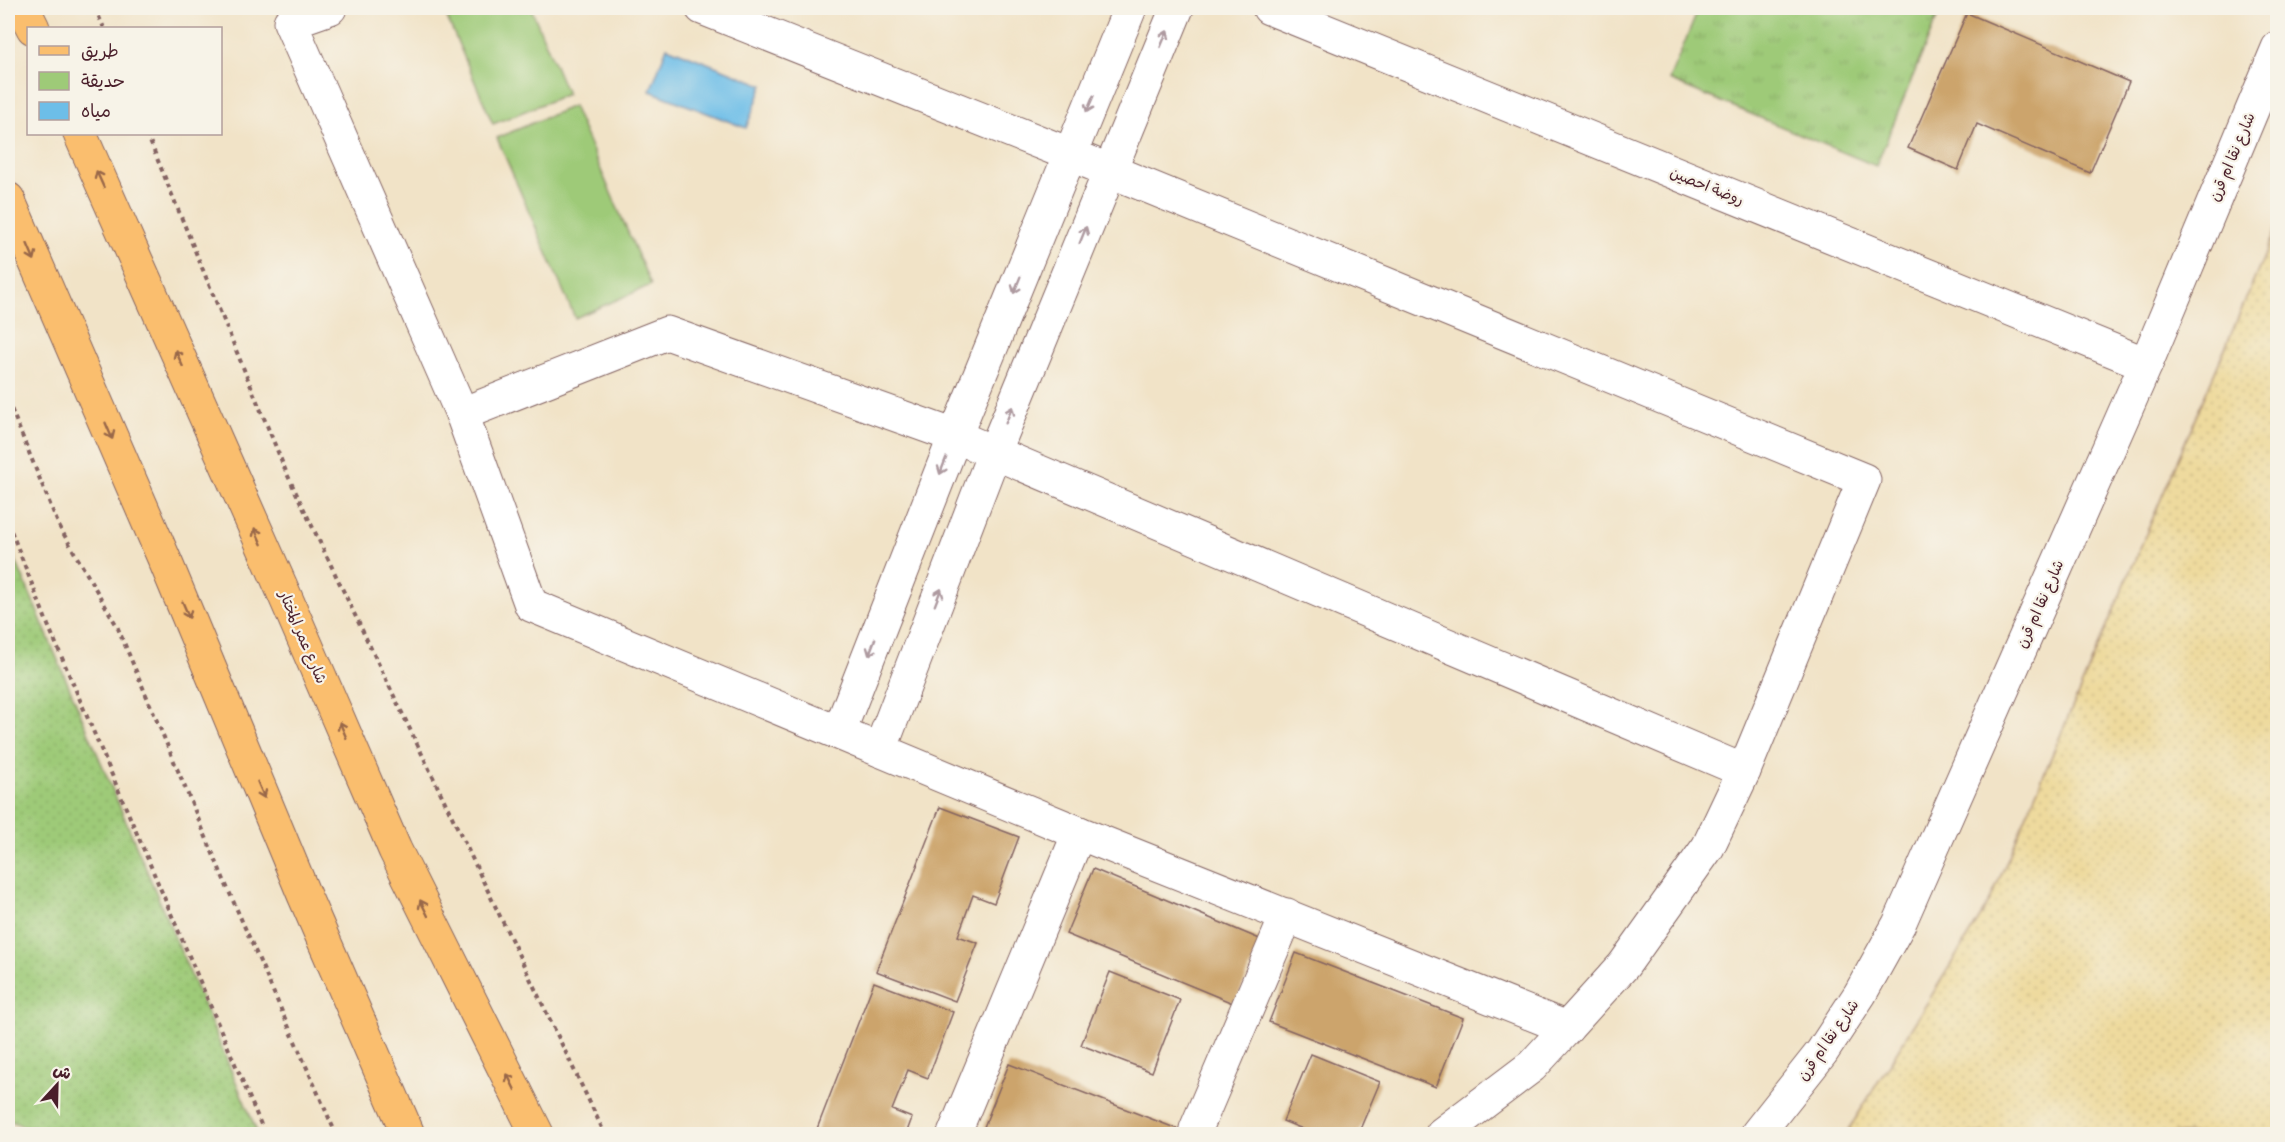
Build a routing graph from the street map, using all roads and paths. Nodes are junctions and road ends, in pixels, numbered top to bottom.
1 (23, 8) edge
2 (32, 8) edge
3 (95, 8) edge
4 (330, 8) edge
5 (702, 8) edge
6 (1130, 8) edge
7 (1178, 8) edge
8 (1269, 8) edge
9 (33, 27) edge
10 (34, 27) edge
11 (104, 27) edge
12 (2277, 48) edge
13 (80, 135) edge
14 (147, 135) edge
15 (1069, 154) junction
16 (1110, 171) junction
17 (8, 199) edge
18 (2146, 364) junction
19 (8, 401) edge
20 (462, 414) junction
21 (955, 436) junction
22 (994, 453) junction
23 (8, 523) edge
24 (839, 732) junction
25 (880, 750) junction
26 (1744, 771) junction
27 (1078, 833) junction
28 (1287, 915) junction
29 (1567, 1028) junction
30 (8, 1130) edge
31 (18, 1134) edge
32 (265, 1134) edge
33 (336, 1134) edge
34 (408, 1134) edge
35 (537, 1134) edge
36 (605, 1134) edge
37 (954, 1134) edge
38 (1195, 1134) edge
39 (1443, 1134) edge
40 (1756, 1134) edge

1 - 9 main road
2 - 10 street
3 - 11 path
4 - 20 street
5 - 15 street
6 -> 15 street
16 -> 7 street
8 - 18 street, روضة احصين
12 - 18 street, شارع نقا ام قرن
35 -> 13 main road, شارع عمر المختار
14 - 36 path
15 - 16 street
15 -> 21 street
22 -> 16 street
16 - 26 street
17 -> 34 main road
18 - 40 street, شارع نقا ام قرن
19 - 33 path
20 - 21 street
20 - 24 street
21 - 22 street
21 -> 24 street
25 -> 22 street
22 - 26 street
23 - 32 path
24 - 25 street
25 - 27 street
26 - 29 street
27 - 28 street
27 - 37 street
28 - 29 street
28 - 38 street
29 - 39 street
30 - 31 path

